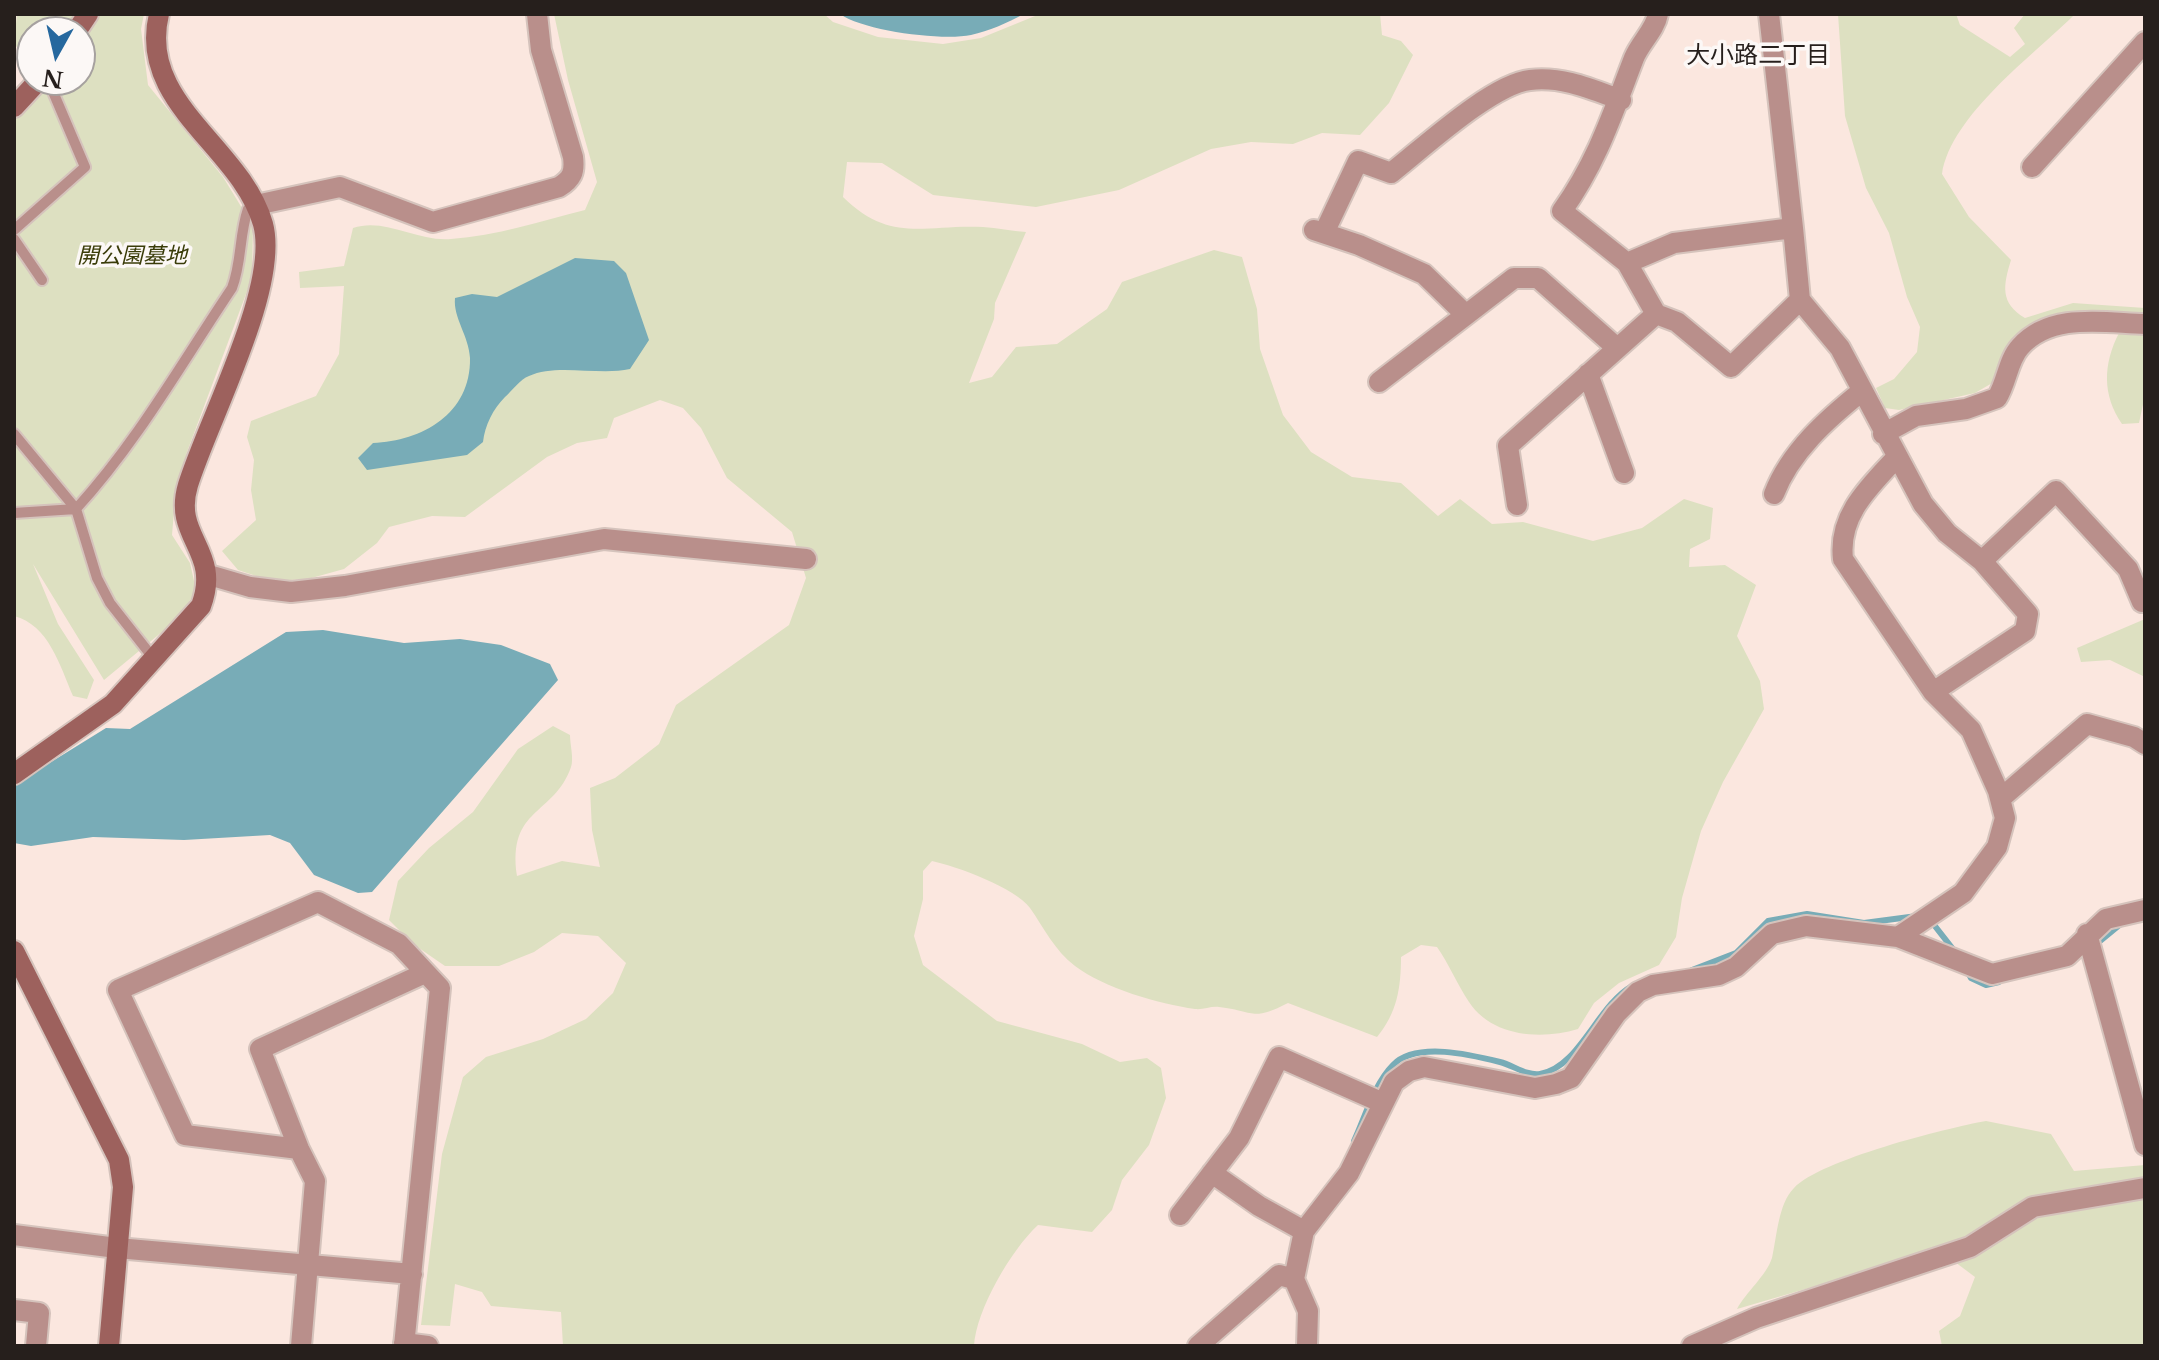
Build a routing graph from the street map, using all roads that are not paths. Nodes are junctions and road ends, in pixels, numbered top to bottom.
1 (159, 14) edge
2 (537, 14) edge
3 (1658, 14) edge
4 (1769, 14) edge
5 (2145, 42) edge
6 (55, 96) edge
7 (1621, 100) junction
8 (2032, 167) dead end
9 (256, 205) junction
10 (1793, 228) junction
11 (14, 230) edge
12 (14, 239) edge
13 (1627, 263) junction
14 (42, 280) dead end
15 (1800, 300) junction
16 (1465, 314) junction
17 (1656, 314) junction
18 (2145, 324) edge
19 (1617, 348) junction
20 (1588, 374) junction
21 (1379, 382) dead end
22 (1862, 391) junction
23 (14, 434) edge
24 (1883, 434) junction
25 (1896, 458) junction
26 (1624, 473) dead end
27 (1774, 494) dead end
28 (1517, 505) dead end
29 (76, 509) junction
30 (14, 513) edge
31 (806, 559) dead end
32 (1982, 561) junction
33 (209, 575) junction
34 (2142, 602) dead end
35 (154, 659) junction
36 (1933, 692) junction
37 (2145, 744) edge
38 (14, 774) edge
39 (2000, 799) junction
40 (2145, 910) edge
41 (2087, 934) junction
42 (1898, 937) junction
43 (14, 951) edge
44 (425, 973) junction
45 (1383, 1103) junction
46 (2145, 1145) edge
47 (299, 1149) junction
48 (1212, 1173) junction
49 (2145, 1188) edge
50 (1180, 1215) dead end
51 (1304, 1231) junction
52 (14, 1235) edge
53 (117, 1248) junction
54 (308, 1264) junction
55 (412, 1274) junction
56 (1294, 1279) junction
57 (14, 1310) edge
58 (404, 1344) edge
59 (36, 1346) edge
60 (109, 1346) edge
61 (301, 1346) edge
62 (428, 1346) edge
63 (1198, 1346) edge
64 (1307, 1346) edge
65 (1692, 1346) edge

1 - 9 street
2 - 9 street
3 - 7 street
4 - 10 street
5 - 8 street
6 - 11 lane
7 - 13 street
7 - 16 street
9 - 29 lane
9 - 33 street
10 - 13 street
10 - 15 street
12 - 14 lane
13 - 17 street
15 - 17 street
15 - 22 street
16 - 19 street
16 - 21 street
17 - 19 street
18 - 24 street
19 - 20 street
20 - 26 street
20 - 28 street
22 - 24 street
22 - 27 street
23 - 29 lane
24 - 25 street
25 - 32 street
25 - 36 street
29 - 30 lane
29 - 35 lane
31 - 33 street
32 - 34 street
32 - 36 street
33 - 35 street
35 - 38 street
36 - 39 street
37 - 39 street
39 - 42 street
40 - 41 street
41 - 42 street
41 - 46 street
42 - 45 street
43 - 53 street
44 - 47 street
44 - 47 street
44 - 55 street
45 - 48 street
45 - 51 street
47 - 54 street
48 - 50 street
48 - 51 street
49 - 65 street
51 - 56 street
52 - 53 street
53 - 54 street
53 - 60 street
54 - 55 street
54 - 61 street
55 - 58 street
56 - 63 street
56 - 64 street
57 - 59 street
58 - 62 street

